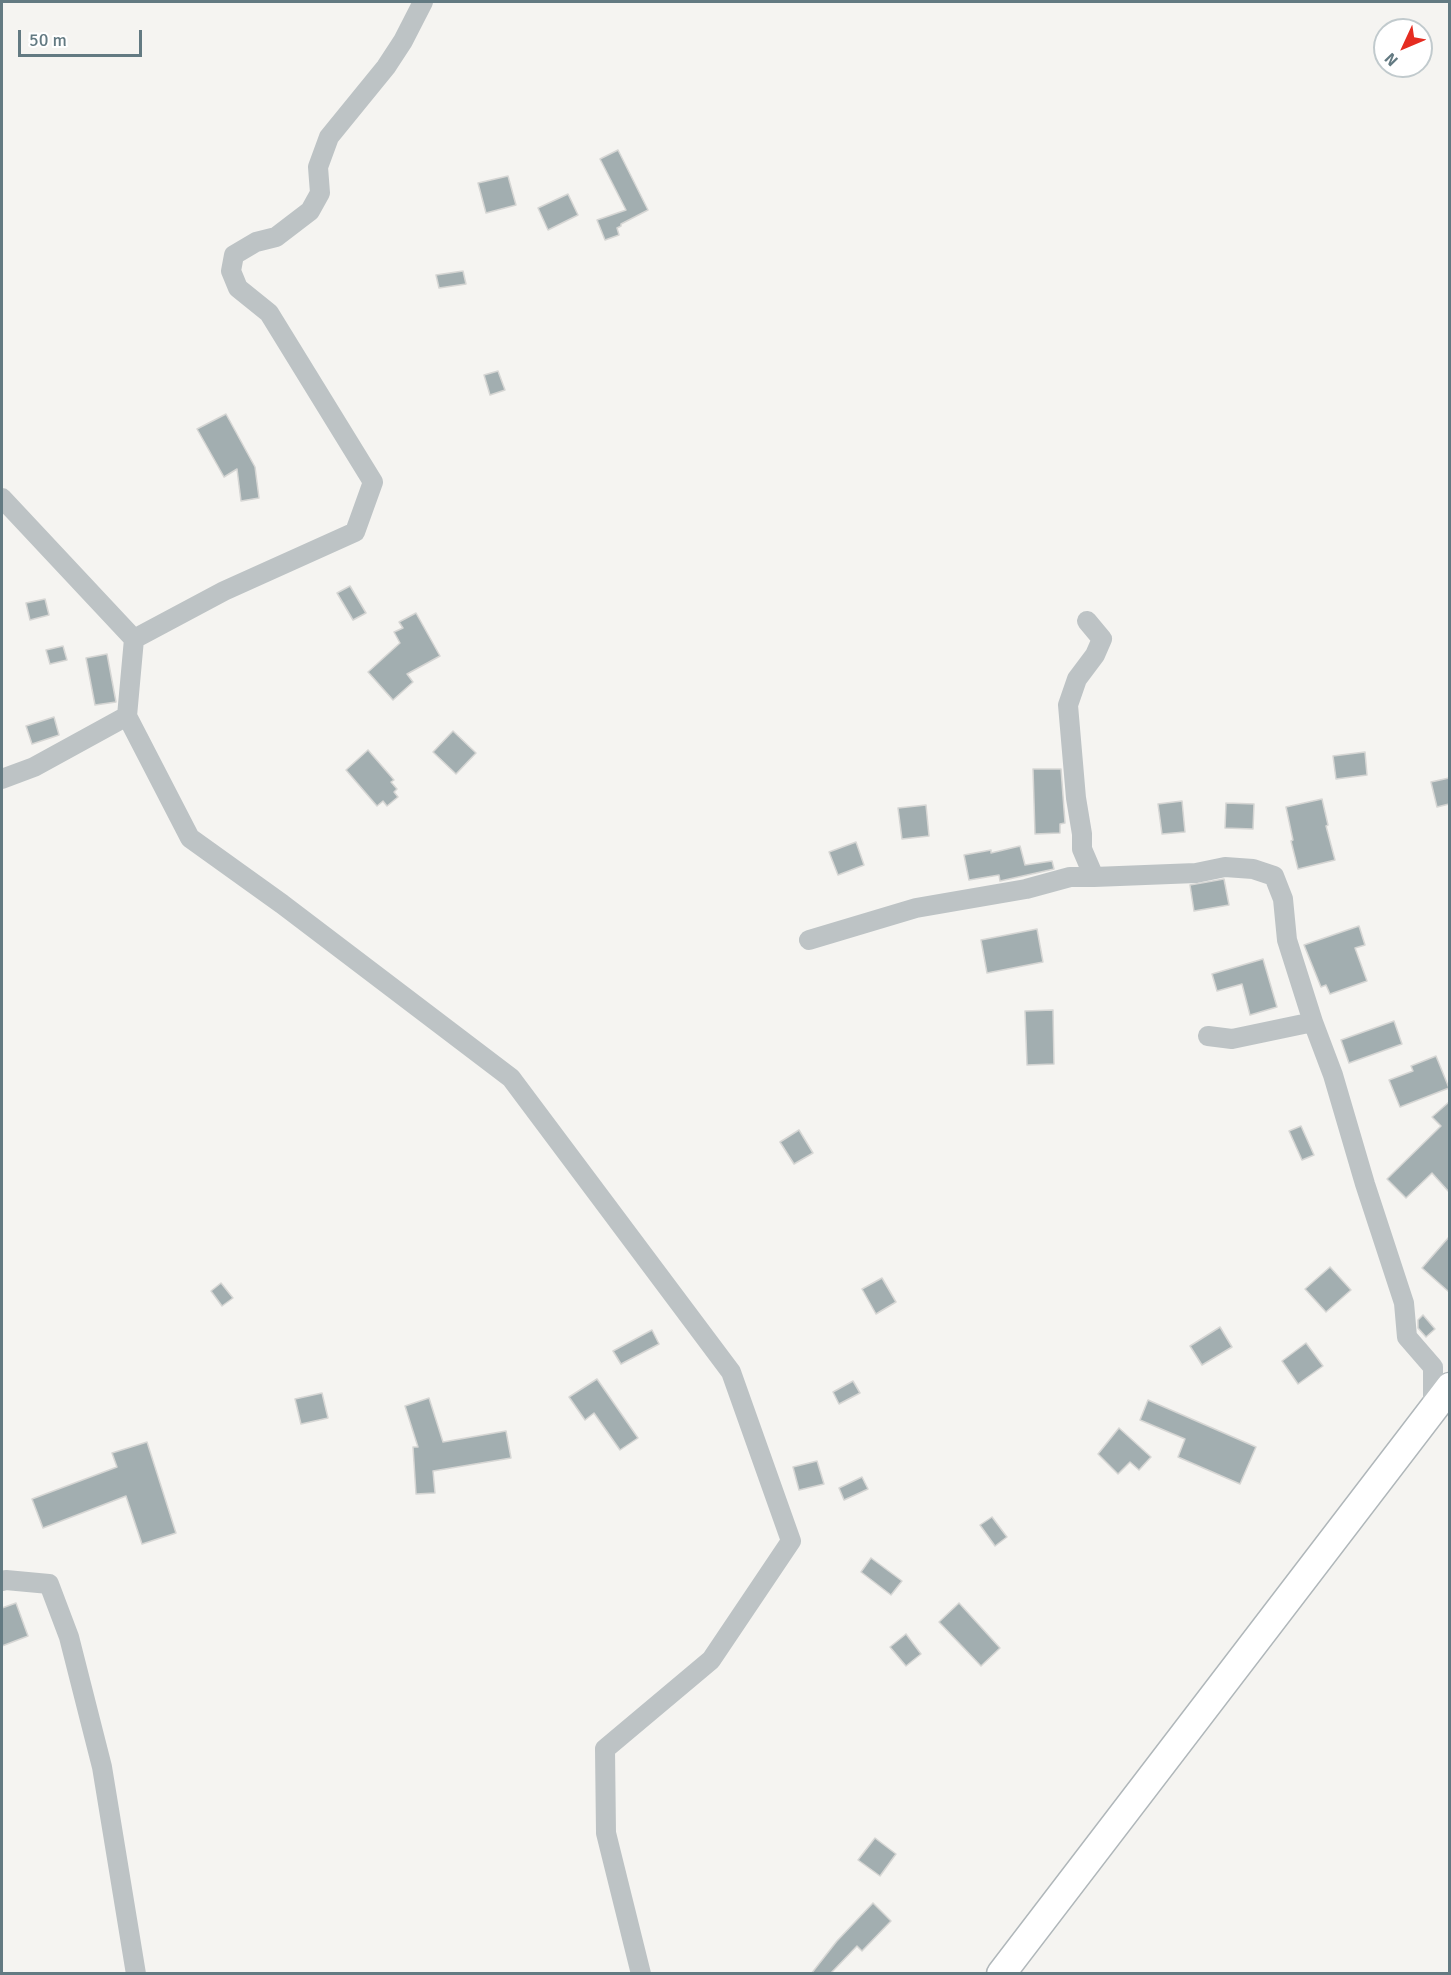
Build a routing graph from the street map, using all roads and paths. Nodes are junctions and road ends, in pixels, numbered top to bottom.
1 (423, 2) edge
2 (2, 498) edge
3 (1087, 621) dead end
4 (134, 639) junction
5 (127, 716) junction
6 (2, 779) edge
7 (1094, 877) junction
8 (809, 940) dead end
9 (1313, 1022) junction
10 (1208, 1036) dead end
11 (1441, 1397) edge
12 (2, 1581) edge
13 (136, 1974) edge
14 (642, 1974) edge
15 (1001, 1974) edge

1 - 4 street
2 - 4 street
3 - 7 street
4 - 5 street
5 - 6 street
5 - 14 street
7 - 8 street
7 - 9 street
9 - 10 street
9 - 11 street
11 - 15 main road
12 - 13 street

